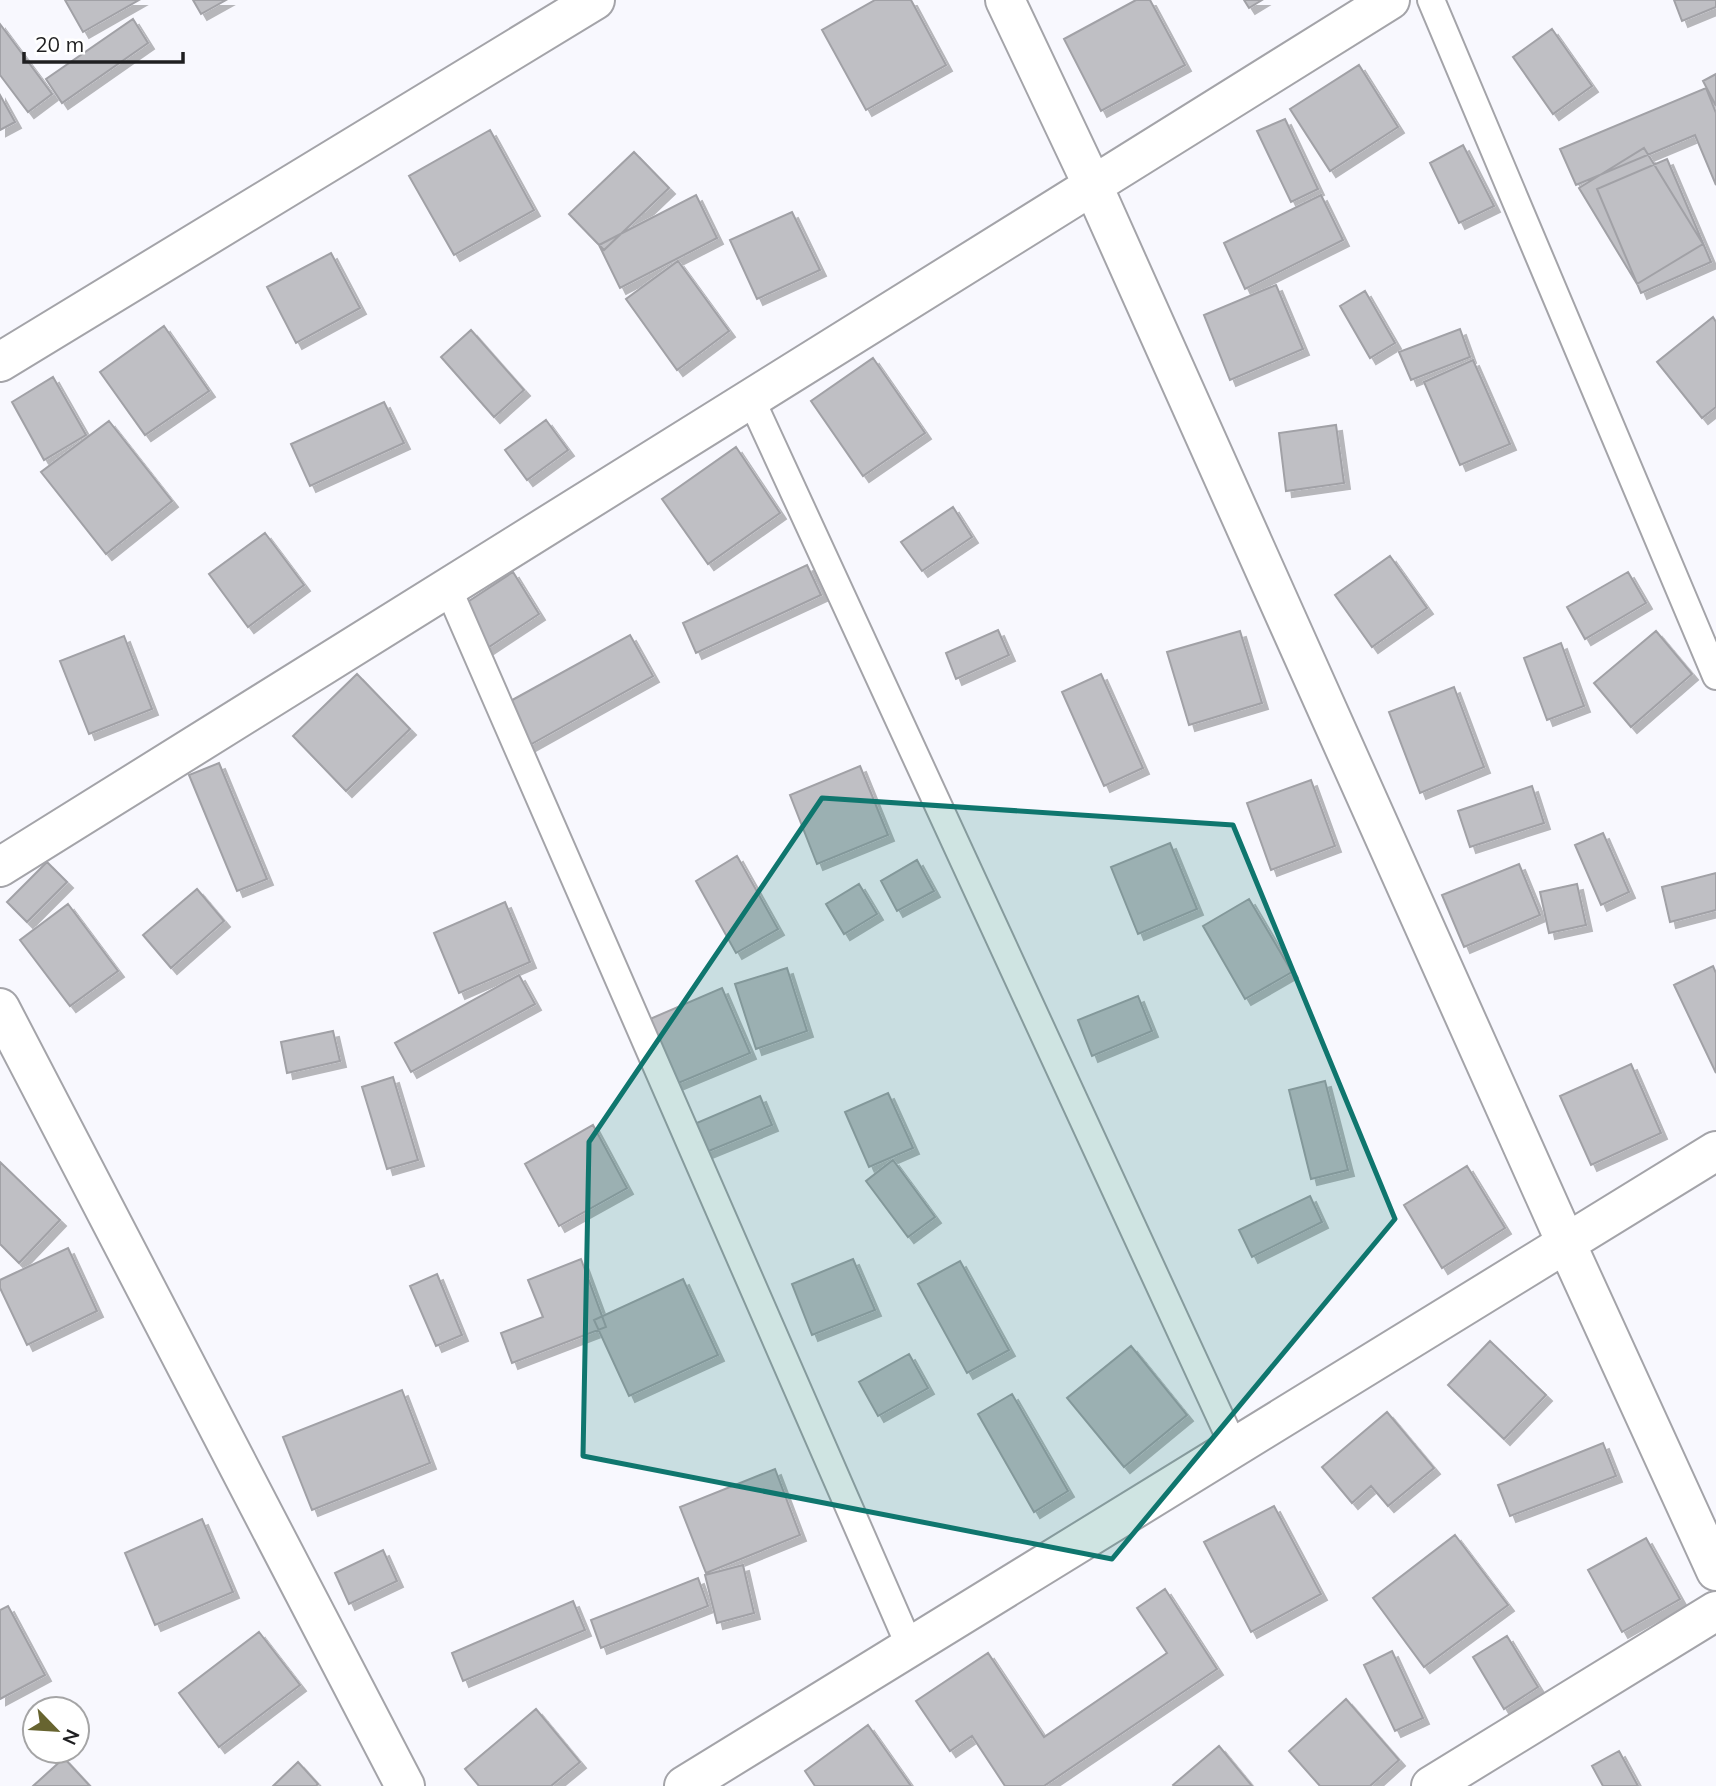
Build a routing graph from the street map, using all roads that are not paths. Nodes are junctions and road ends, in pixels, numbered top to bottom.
1 (595, 0) edge
2 (1005, 0) edge
3 (1390, 0) edge
4 (1431, 0) edge
5 (1093, 186) junction
6 (0, 362) edge
7 (751, 399) junction
8 (448, 588) junction
9 (1716, 676) edge
10 (0, 867) edge
11 (0, 1008) edge
12 (1716, 1151) edge
13 (1566, 1243) junction
14 (1234, 1447) junction
15 (1716, 1571) edge
16 (1716, 1611) edge
17 (910, 1647) junction
18 (405, 1786) edge
19 (684, 1786) edge
20 (1431, 1786) edge

1 - 6 street
2 - 5 street
3 - 5 street
4 - 9 lane
5 - 7 street
5 - 13 street
7 - 8 street
7 - 14 lane
8 - 10 street
8 - 17 lane
11 - 18 street
12 - 13 street
13 - 14 street
13 - 15 street
14 - 17 street
16 - 20 street
17 - 19 street

